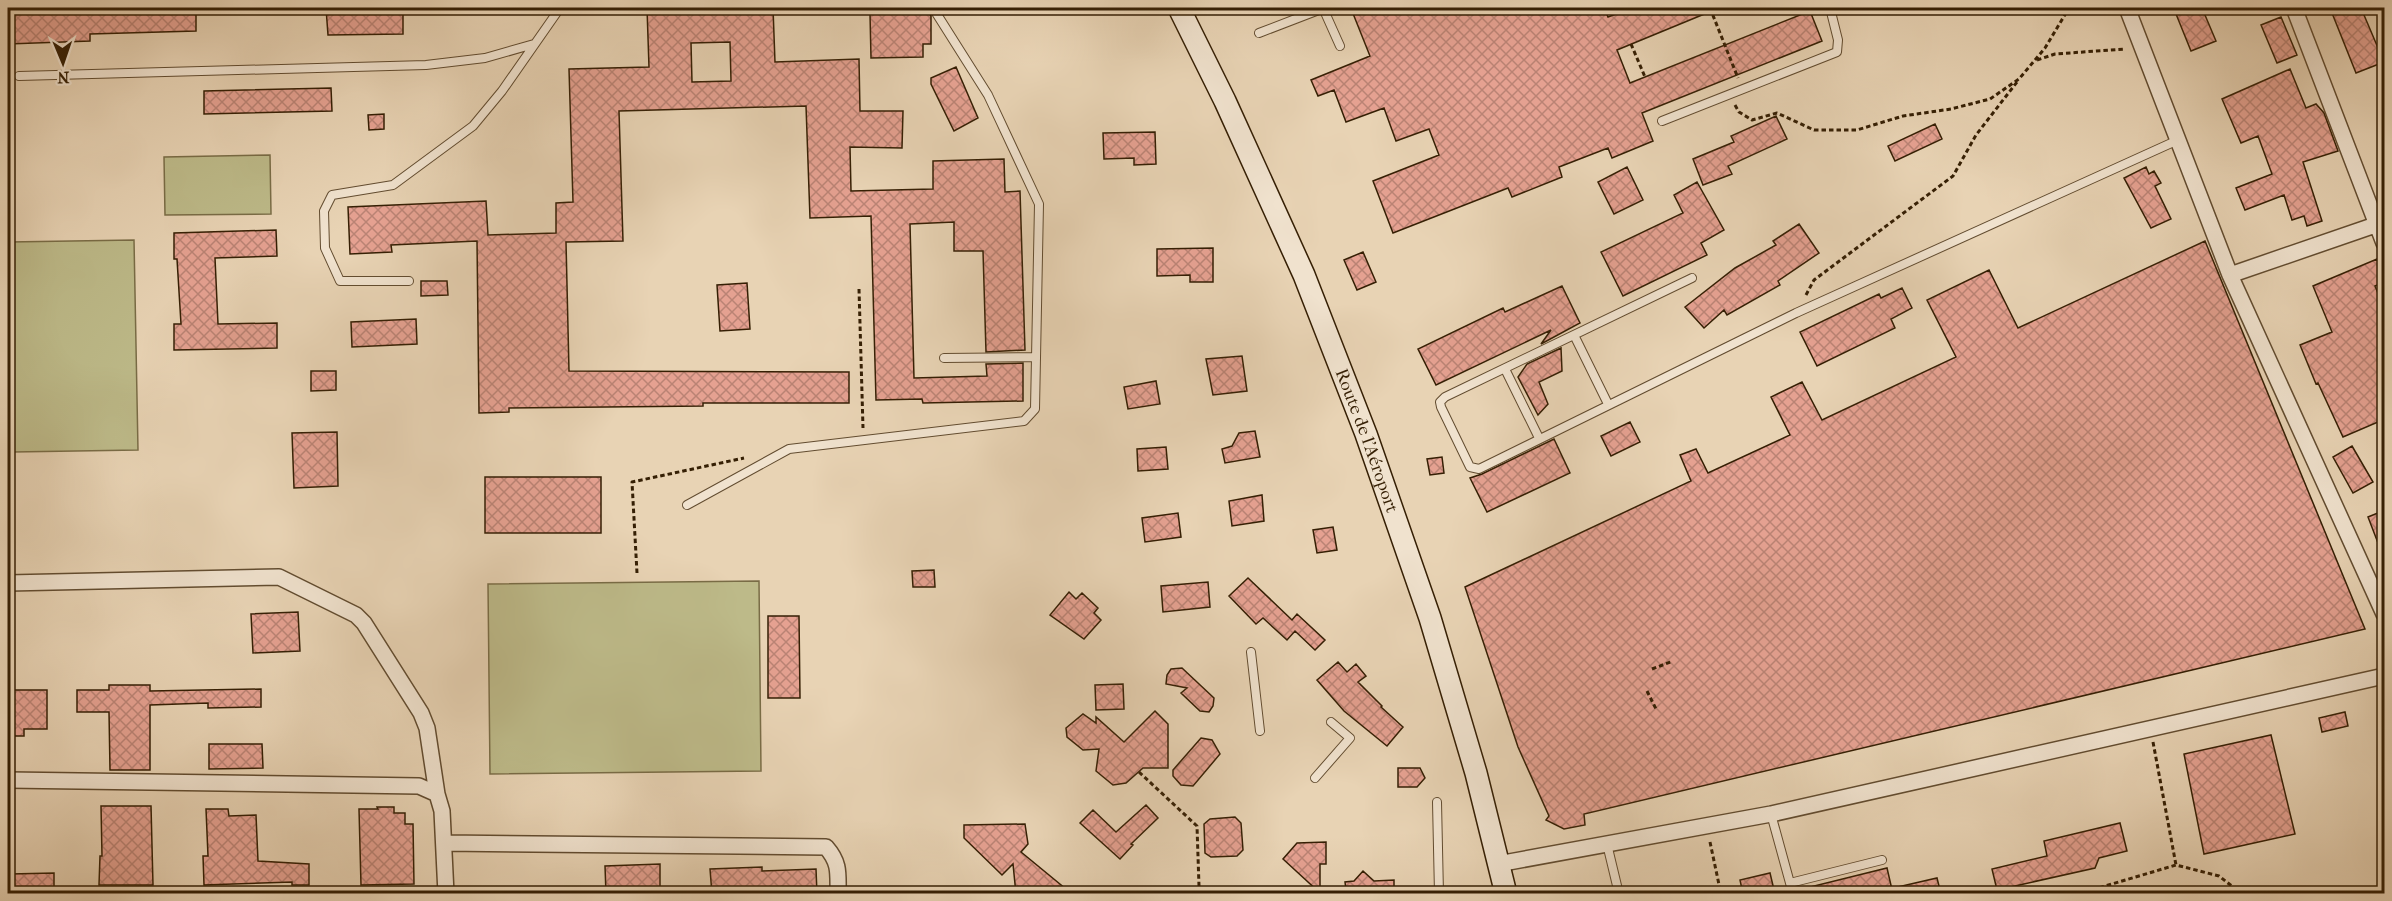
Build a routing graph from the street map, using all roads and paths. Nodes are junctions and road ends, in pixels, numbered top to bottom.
1 (560, 8) edge
2 (933, 8) edge
3 (1179, 8) edge
4 (1323, 8) edge
5 (1710, 8) edge
6 (1803, 8) edge
7 (1830, 8) edge
8 (2068, 8) edge
9 (2127, 8) edge
10 (2294, 8) edge
11 (1805, 13) dead end
12 (1259, 33) dead end
13 (534, 44) junction
14 (1631, 44) dead end
15 (1340, 46) dead end
16 (2144, 48) junction
17 (2035, 60) junction
18 (19, 76) dead end
19 (1645, 77) dead end
20 (2019, 79) junction
21 (1742, 88) junction
22 (1729, 93) junction
23 (1662, 121) dead end
24 (2178, 140) junction
25 (2381, 223) edge
26 (2385, 243) edge
27 (2230, 275) junction
28 (1692, 278) dead end
29 (410, 281) dead end
30 (859, 289) dead end
31 (1796, 313) junction
32 (1574, 335) junction
33 (1035, 357) junction
34 (944, 358) dead end
35 (1505, 369) junction
36 (1608, 404) junction
37 (864, 438) junction
38 (1539, 438) junction
39 (755, 456) dead end
40 (687, 505) dead end
41 (636, 573) dead end
42 (8, 583) edge
43 (2385, 614) edge
44 (1251, 652) dead end
45 (1673, 661) dead end
46 (1652, 669) dead end
47 (2385, 676) edge
48 (1647, 691) dead end
49 (1656, 709) dead end
50 (1331, 722) dead end
51 (2151, 729) junction
52 (1260, 731) dead end
53 (1139, 772) dead end
54 (1315, 778) dead end
55 (8, 780) edge
56 (437, 794) junction
57 (1437, 802) dead end
58 (1771, 814) junction
59 (1706, 826) junction
60 (444, 843) junction
61 (1607, 844) junction
62 (1882, 860) dead end
63 (1498, 864) junction
64 (2176, 865) junction
65 (1790, 883) junction
66 (1199, 886) dead end
67 (446, 894) edge
68 (838, 894) edge
69 (1439, 894) edge
70 (1506, 894) edge
71 (1619, 894) edge
72 (1721, 894) edge
73 (1793, 894) edge
74 (2078, 894) edge
75 (2242, 894) edge

1 - 13 lane
2 - 33 lane
3 - 63 main road, Route de l'Aéroport
4 - 12 lane
4 - 15 lane
5 - 21 path
6 - 11 path
7 - 21 lane
8 - 17 path
9 - 16 street
10 - 25 street
13 - 18 lane
13 - 29 lane
14 - 19 path
16 - 17 path
16 - 24 street
17 - 20 path
20 - 22 path
20 - 31 path
21 - 22 lane
22 - 23 lane
24 - 27 street
24 - 31 lane
25 - 26 street
25 - 27 street
27 - 43 street
28 - 32 lane
30 - 37 path
31 - 36 lane
32 - 35 lane
32 - 36 lane
33 - 34 lane
33 - 37 lane
35 - 38 lane
35 - 38 lane
36 - 38 lane
37 - 40 lane
39 - 41 path
42 - 56 street
44 - 52 lane
45 - 46 path
47 - 51 street
48 - 49 path
50 - 54 lane
51 - 58 street
51 - 64 path
53 - 66 path
55 - 56 street
56 - 60 street
57 - 69 lane
58 - 59 street
58 - 65 lane
59 - 61 street
59 - 72 path
60 - 67 street
60 - 68 street
61 - 63 street
61 - 71 lane
62 - 65 lane
63 - 70 main road, Route de l'Aéroport
64 - 74 path
64 - 75 path
65 - 73 lane

